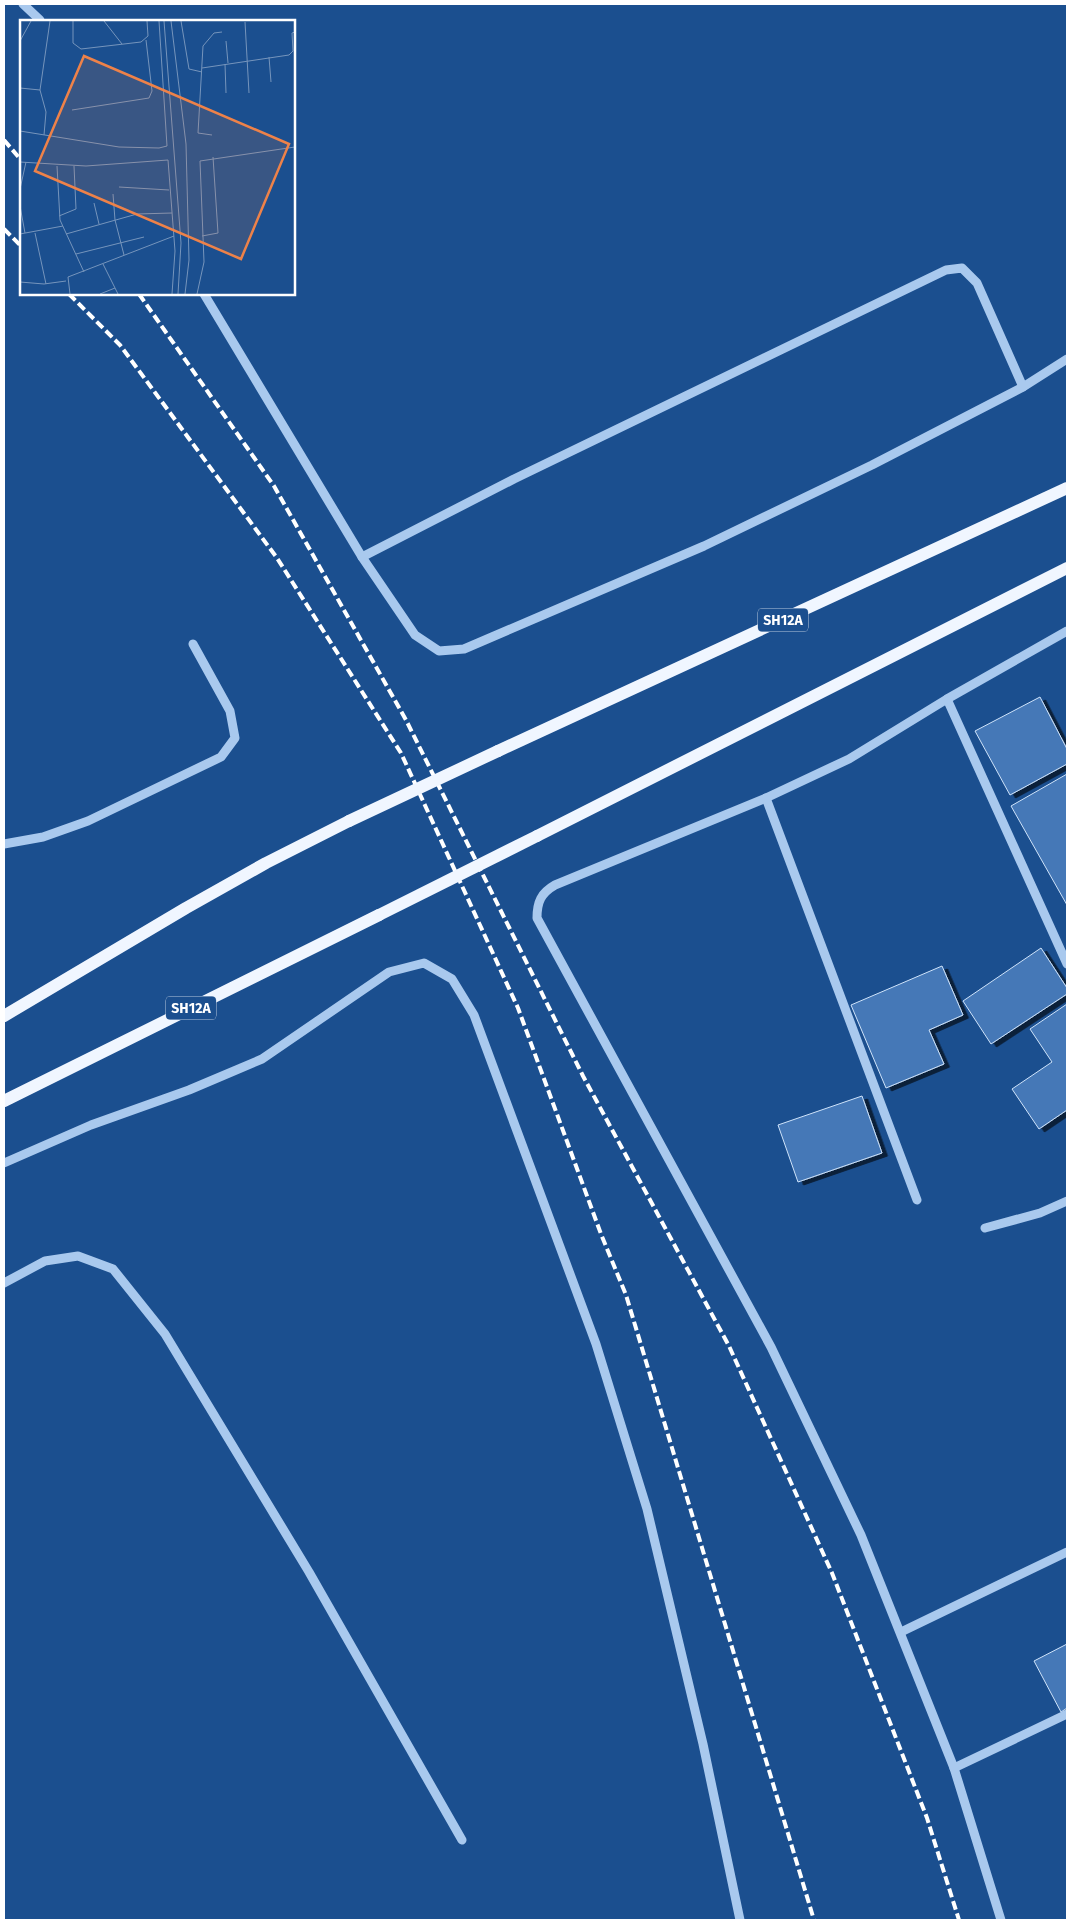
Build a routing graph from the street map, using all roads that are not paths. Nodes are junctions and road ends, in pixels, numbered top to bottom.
1 (22, 4) edge
2 (31, 4) edge
3 (39, 20) edge
4 (39, 20) edge
5 (205, 295) edge
6 (1067, 359) edge
7 (1023, 387) junction
8 (1067, 488) edge
9 (362, 557) junction
10 (1067, 568) edge
11 (1067, 631) edge
12 (193, 644) dead end
13 (947, 699) junction
14 (766, 798) junction
15 (4, 844) edge
16 (1067, 964) edge
17 (4, 1016) edge
18 (4, 1101) edge
19 (4, 1163) edge
20 (917, 1200) dead end
21 (1067, 1201) edge
22 (986, 1228) dead end
23 (4, 1282) edge
24 (1067, 1552) edge
25 (901, 1632) junction
26 (1067, 1714) edge
27 (954, 1768) junction
28 (462, 1840) dead end
29 (740, 1920) edge
30 (1001, 1920) edge

1 - 3 street
2 - 4 street
5 - 9 street
6 - 7 street
7 - 9 street
7 - 9 street
8 - 17 main road, SH12A, bridge
10 - 18 main road, SH12A, bridge
11 - 13 street
12 - 15 street
13 - 14 street
13 - 16 street
14 - 20 street
14 - 25 street
19 - 29 street
21 - 22 street
23 - 28 street
24 - 25 street
25 - 27 street
26 - 27 street
27 - 30 street

